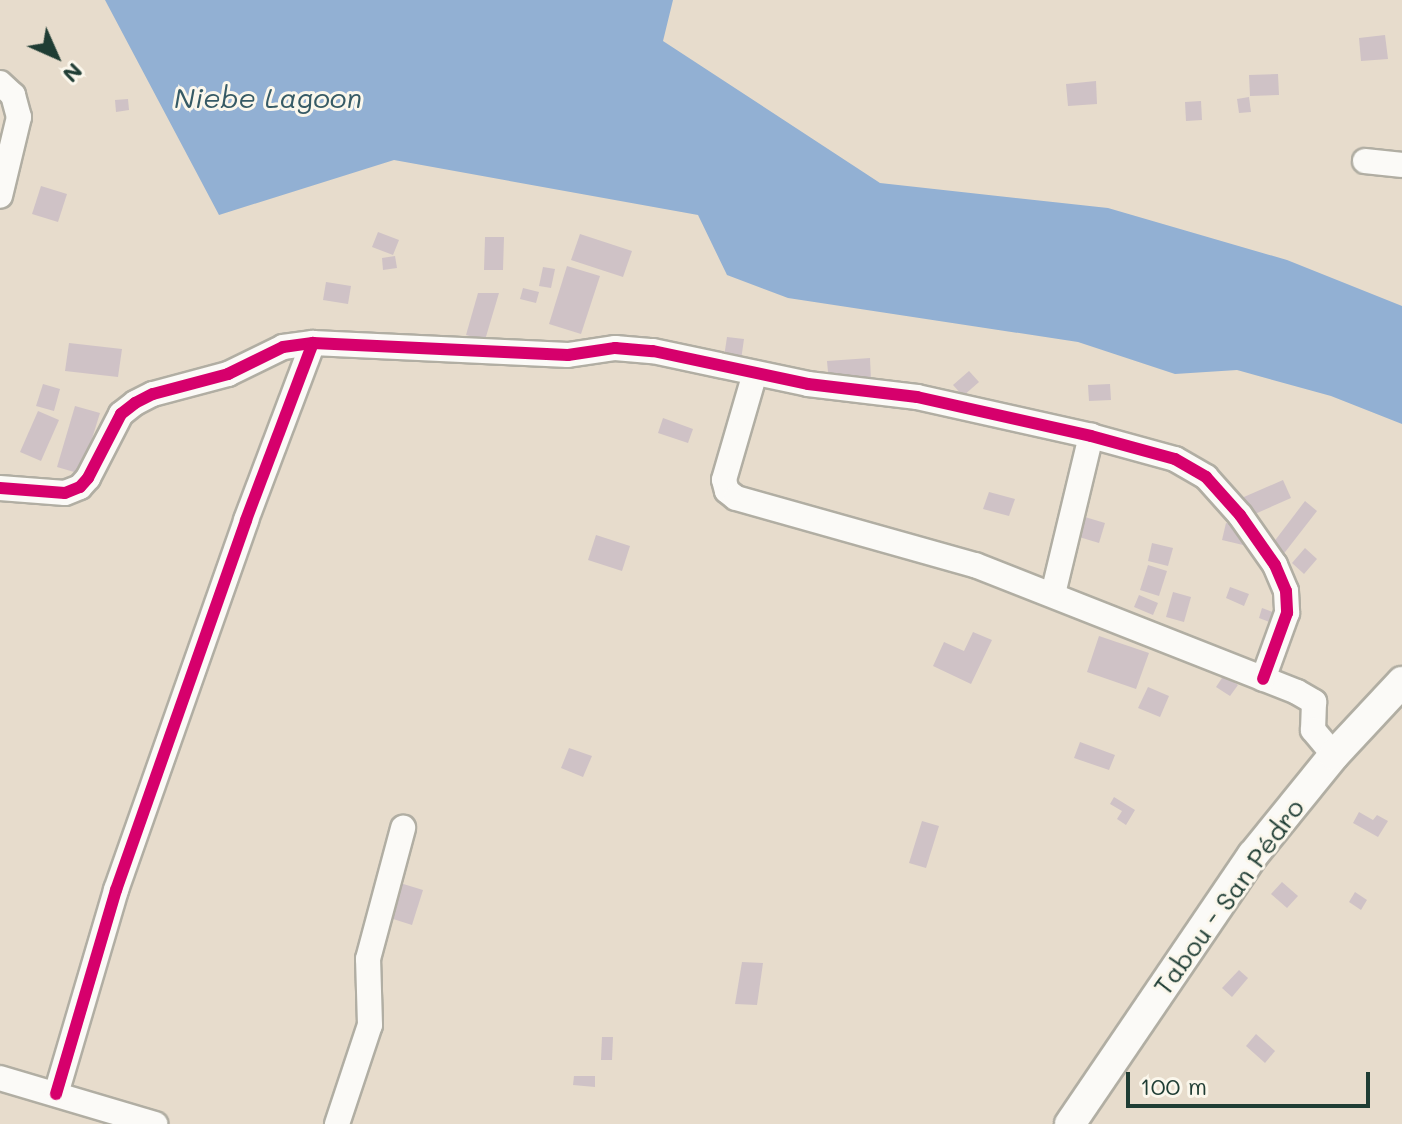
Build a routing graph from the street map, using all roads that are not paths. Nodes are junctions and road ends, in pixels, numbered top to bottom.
1 (0, 83) edge
2 (1365, 161) dead end
3 (1402, 165) edge
4 (0, 196) edge
5 (313, 343) junction
6 (755, 373) junction
7 (1091, 436) junction
8 (0, 488) edge
9 (1053, 594) junction
10 (1263, 679) junction
11 (1402, 682) edge
12 (1334, 755) junction
13 (403, 828) dead end
14 (0, 1078) edge
15 (56, 1094) junction
16 (155, 1124) edge
17 (337, 1124) edge
18 (1070, 1124) edge

1 - 4 street
2 - 3 street
5 - 6 street
5 - 8 street
5 - 15 street
6 - 7 street
6 - 9 street
7 - 9 street
7 - 10 street
9 - 10 street
10 - 12 street
11 - 12 main road, Tabou - San Pédro
12 - 18 main road, Tabou - San Pédro
13 - 17 street
14 - 15 street
15 - 16 street

